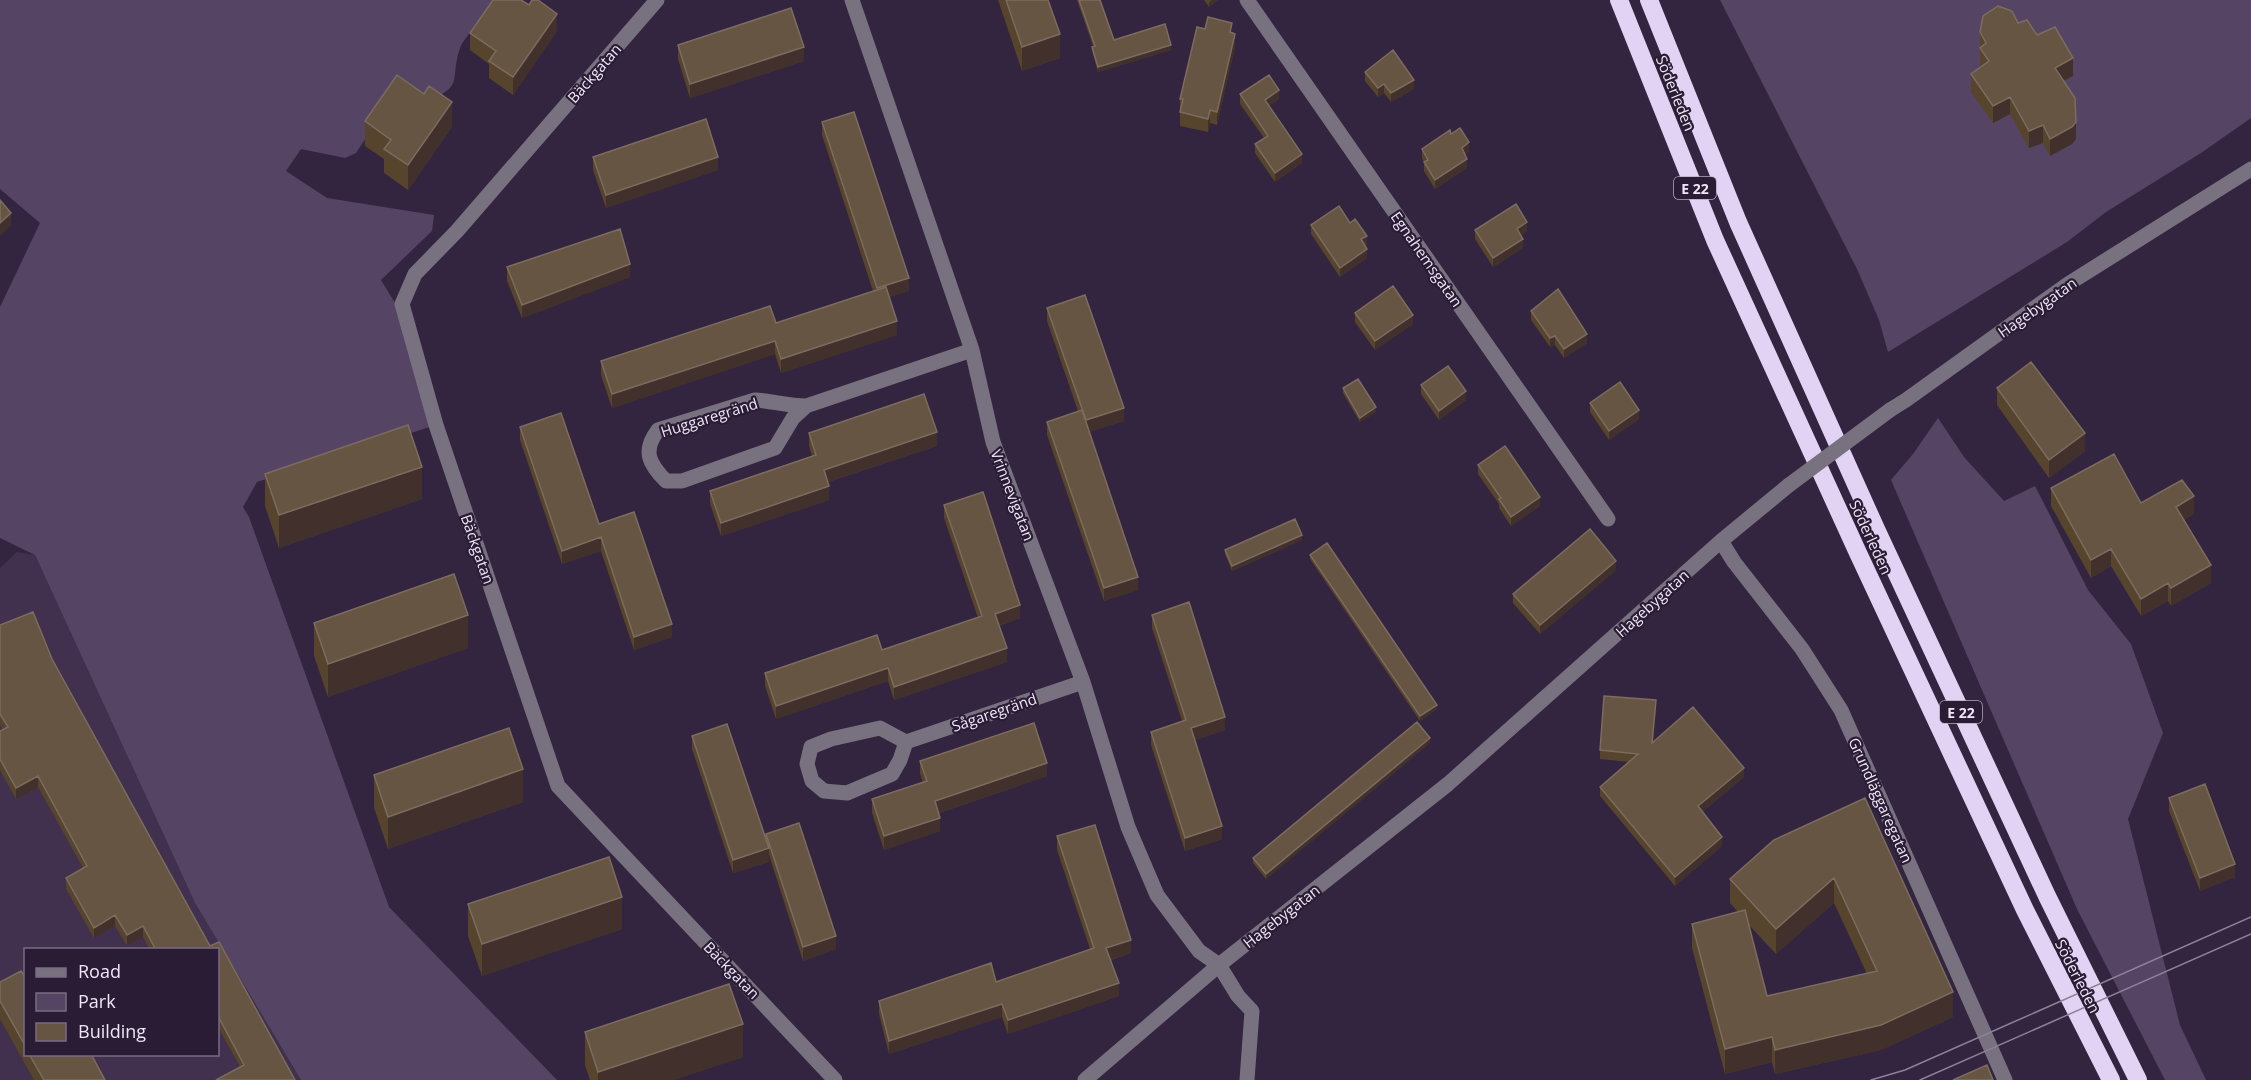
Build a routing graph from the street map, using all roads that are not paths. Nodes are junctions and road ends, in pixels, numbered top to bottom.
1 (657, 0) edge
2 (852, 0) edge
3 (1247, 0) edge
4 (1619, 0) edge
5 (1649, 0) edge
6 (2251, 169) edge
7 (972, 350) junction
8 (806, 406) junction
9 (1608, 519) dead end
10 (1721, 541) junction
11 (1083, 682) junction
12 (906, 742) junction
13 (1219, 965) junction
14 (835, 1080) edge
15 (1085, 1080) edge
16 (1247, 1080) edge
17 (2005, 1080) edge
18 (2111, 1080) edge
19 (2138, 1080) edge

1 - 14 street, Bäckgatan
2 - 7 street, Vrinnevigatan
3 - 9 street, Egnahemsgatan
4 - 18 highway, Söderleden / E 22
5 - 19 highway, Söderleden / E 22
6 - 10 street, Hagebygatan, bridge
7 - 8 street, Huggaregränd
7 - 11 street, Vrinnevigatan
8 - 8 street, Huggaregränd
10 - 13 street, Hagebygatan
10 - 17 street, Grundläggaregatan
11 - 12 street, Sågaregränd
11 - 13 street, Vrinnevigatan
12 - 12 street
13 - 15 street, Hagebygatan
13 - 16 street

